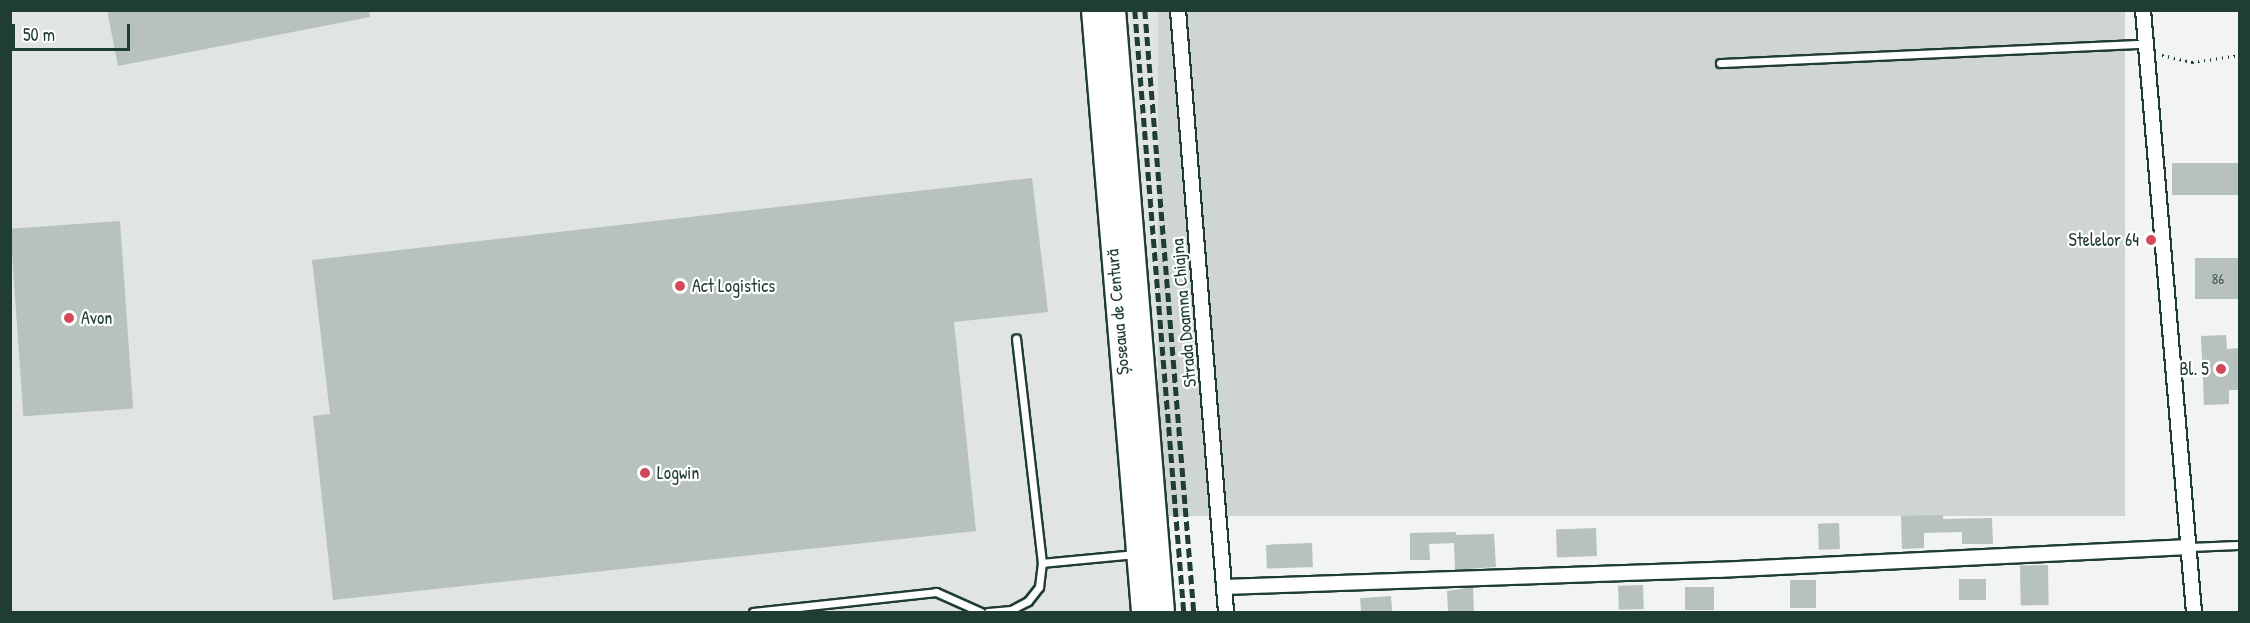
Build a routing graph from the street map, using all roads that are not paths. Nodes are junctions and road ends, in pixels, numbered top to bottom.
1 (1093, 10) edge
2 (1114, 10) edge
3 (1178, 10) edge
4 (2143, 10) edge
5 (2145, 44) junction
6 (1720, 63) dead end
7 (1016, 339) dead end
8 (2240, 545) edge
9 (2187, 547) junction
10 (1137, 553) junction
11 (1042, 563) junction
12 (1224, 587) junction
13 (753, 612) edge
14 (981, 612) edge
15 (988, 612) edge
16 (1143, 612) edge
17 (1163, 612) edge
18 (1226, 612) edge
19 (2194, 612) edge

1 - 10 main road, Șoseaua de Centură
2 - 17 main road, Șoseaua de Centură
3 - 12 street, Strada Doamna Chiajna
4 - 5 street
5 - 6 lane
5 - 9 street
7 - 11 lane
8 - 9 lane
9 - 12 street
9 - 19 street
10 - 11 lane
10 - 16 main road, Șoseaua de Centură
11 - 15 lane
12 - 18 street, Strada Doamna Chiajna
13 - 14 lane

